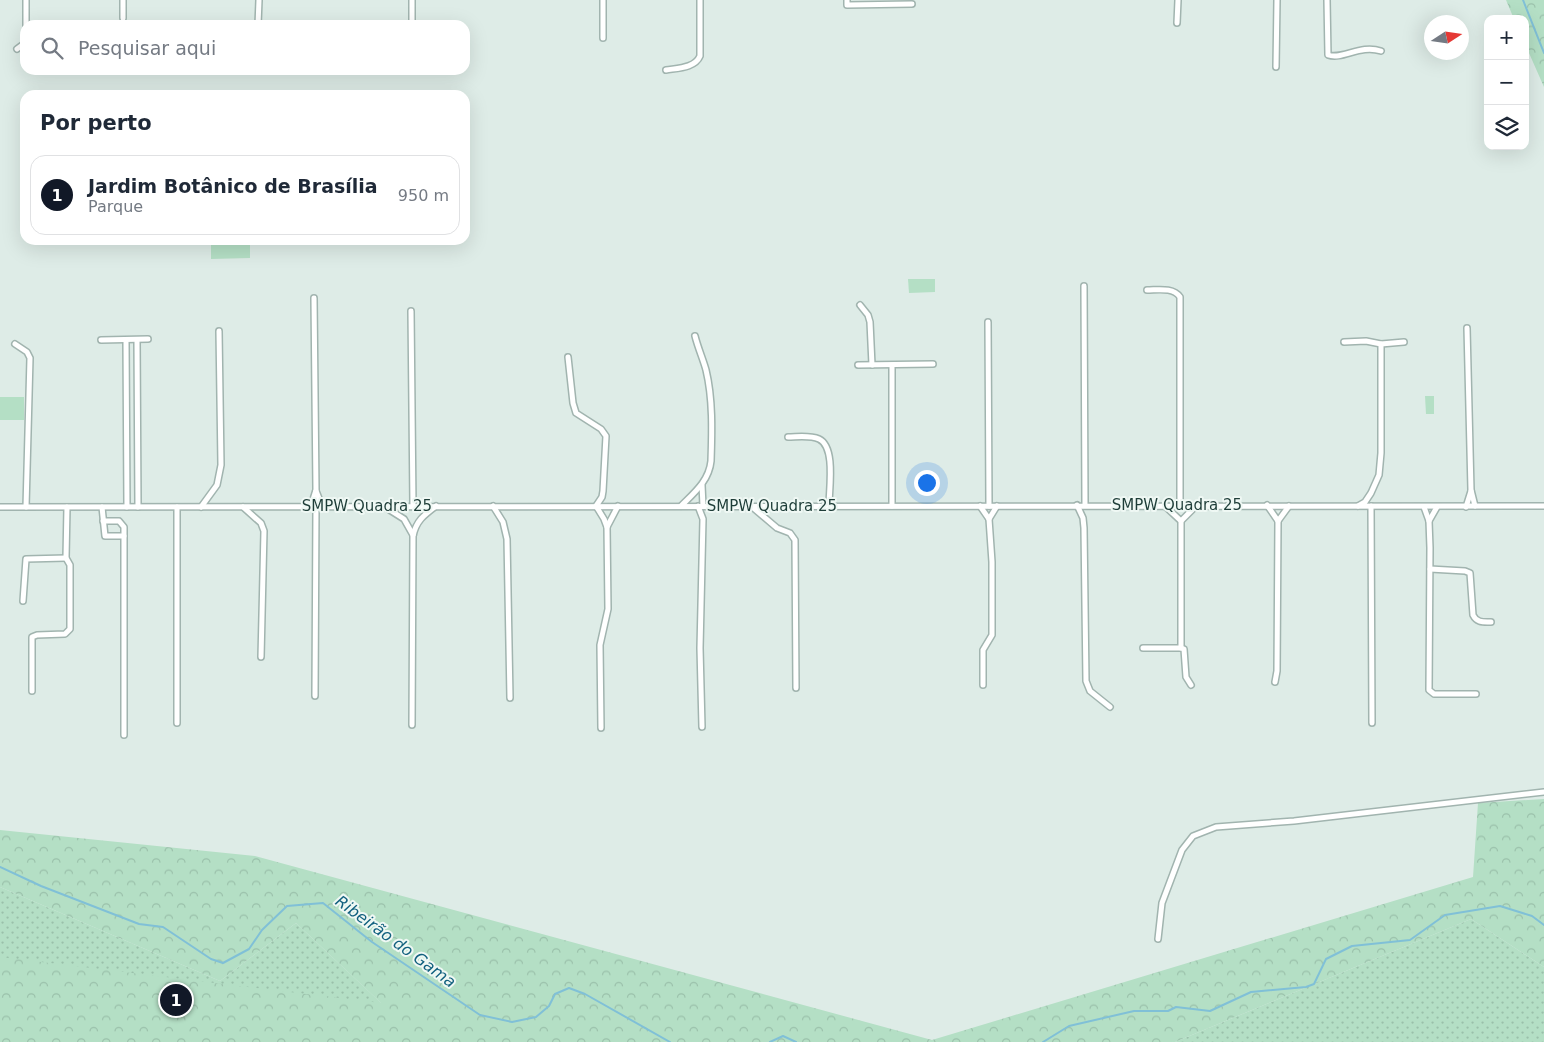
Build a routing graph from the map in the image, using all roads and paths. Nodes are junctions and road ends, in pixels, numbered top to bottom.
1 (26, 0) edge
2 (123, 0) edge
3 (259, 0) edge
4 (412, 0) edge
5 (603, 0) edge
6 (700, 0) edge
7 (847, 0) edge
8 (1178, 0) edge
9 (1277, 0) edge
10 (1326, 0) edge
11 (896, 3) edge
12 (912, 4) dead end
13 (123, 18) dead end
14 (26, 20) edge
15 (258, 20) edge
16 (412, 20) edge
17 (1178, 23) dead end
18 (603, 38) dead end
19 (20, 47) edge
20 (17, 49) dead end
21 (1381, 51) dead end
22 (1276, 67) dead end
23 (666, 70) dead end
24 (1084, 286) dead end
25 (1147, 290) dead end
26 (314, 298) dead end
27 (860, 305) dead end
28 (412, 311) dead end
29 (988, 322) dead end
30 (1467, 328) dead end
31 (219, 331) dead end
32 (695, 336) dead end
33 (101, 340) dead end
34 (126, 340) junction
35 (137, 340) junction
36 (148, 340) dead end
37 (1344, 342) dead end
38 (1404, 342) dead end
39 (15, 344) dead end
40 (1381, 344) junction
41 (568, 357) dead end
42 (933, 364) dead end
43 (858, 365) dead end
44 (872, 365) junction
45 (892, 365) junction
46 (126, 406) junction
47 (137, 406) junction
48 (788, 437) dead end
49 (126, 475) junction
50 (138, 475) junction
51 (702, 485) junction
52 (316, 490) junction
53 (1471, 490) junction
54 (1077, 505) junction
55 (1085, 505) junction
56 (1268, 505) junction
57 (316, 506) junction
58 (384, 506) junction
59 (413, 506) junction
60 (437, 506) junction
61 (493, 506) junction
62 (596, 506) junction
63 (618, 506) junction
64 (681, 506) junction
65 (703, 506) junction
66 (750, 506) junction
67 (829, 506) junction
68 (892, 506) junction
69 (980, 506) junction
70 (988, 506) junction
71 (997, 506) junction
72 (1165, 506) junction
73 (1180, 506) junction
74 (1196, 506) junction
75 (1289, 506) junction
76 (1358, 506) junction
77 (1371, 506) junction
78 (1475, 506) junction
79 (0, 507) edge
80 (26, 507) junction
81 (67, 507) junction
82 (102, 507) junction
83 (127, 507) junction
84 (138, 507) junction
85 (177, 507) junction
86 (201, 507) junction
87 (243, 507) junction
88 (1424, 507) junction
89 (1437, 507) junction
90 (1466, 507) junction
91 (1542, 507) edge
92 (702, 518) junction
93 (989, 519) junction
94 (103, 521) junction
95 (1180, 521) junction
96 (1278, 521) junction
97 (1430, 521) junction
98 (607, 527) junction
99 (124, 536) junction
100 (413, 536) junction
101 (66, 558) junction
102 (1430, 569) junction
103 (23, 601) dead end
104 (1490, 622) dead end
105 (1143, 648) dead end
106 (1181, 648) junction
107 (261, 657) dead end
108 (1275, 682) dead end
109 (983, 685) dead end
110 (1191, 685) dead end
111 (796, 688) dead end
112 (32, 691) dead end
113 (1476, 694) dead end
114 (315, 696) dead end
115 (510, 698) dead end
116 (1110, 707) dead end
117 (177, 723) dead end
118 (1372, 723) dead end
119 (412, 725) dead end
120 (702, 727) dead end
121 (601, 728) dead end
122 (124, 735) dead end
123 (1544, 792) edge
124 (1158, 939) dead end

1 - 14 street
2 - 13 street
3 - 15 street
4 - 16 street
5 - 18 street
6 - 23 street
7 - 11 street
8 - 17 street
9 - 22 street
10 - 21 street
11 - 12 street
19 - 20 street
24 - 55 street
25 - 73 street
26 - 52 street
27 - 44 street
28 - 59 street
29 - 70 street
30 - 53 street
31 - 86 street
32 - 51 street
33 - 34 street
34 - 35 street
34 - 46 street
35 - 36 street
35 - 47 street
37 - 40 street
38 - 40 street
39 - 80 street
40 - 76 street
41 - 62 street
42 - 45 street
43 - 44 street
44 - 45 street
45 - 68 street
46 - 47 street
46 - 49 street
47 - 50 street
48 - 67 street
49 - 50 street
49 - 83 street
50 - 84 street
51 - 64 street
51 - 65 street
52 - 57 street
52 - 57 street
53 - 78 street
53 - 90 street
54 - 55 street, SMPW Quadra 25
54 - 71 street, SMPW Quadra 25
54 - 116 street
55 - 72 street, SMPW Quadra 25
56 - 74 street, SMPW Quadra 25
56 - 75 street, SMPW Quadra 25
56 - 96 street
57 - 58 street, SMPW Quadra 25
57 - 87 street, SMPW Quadra 25
57 - 114 street
58 - 59 street, SMPW Quadra 25
58 - 100 street
59 - 60 street, SMPW Quadra 25
60 - 61 street, SMPW Quadra 25
60 - 100 street
61 - 62 street, SMPW Quadra 25
61 - 115 street
62 - 63 street, SMPW Quadra 25
62 - 98 street
63 - 64 street, SMPW Quadra 25
63 - 98 street
64 - 65 street, SMPW Quadra 25
65 - 66 street, SMPW Quadra 25
65 - 92 street
65 - 92 street
66 - 67 street, SMPW Quadra 25
66 - 111 street
67 - 68 street, SMPW Quadra 25
68 - 69 street, SMPW Quadra 25
69 - 70 street, SMPW Quadra 25
69 - 93 street
70 - 71 street, SMPW Quadra 25
71 - 93 street
72 - 73 street, SMPW Quadra 25
72 - 95 street
73 - 74 street, SMPW Quadra 25
74 - 95 street
75 - 76 street, SMPW Quadra 25
75 - 96 street
76 - 77 street, SMPW Quadra 25
77 - 88 street, SMPW Quadra 25
77 - 118 street
78 - 90 street, SMPW Quadra 25
78 - 91 street, SMPW Quadra 25
79 - 80 street, SMPW Quadra 25
80 - 81 street, SMPW Quadra 25
81 - 82 street, SMPW Quadra 25
81 - 101 street
82 - 83 street, SMPW Quadra 25
82 - 94 street
83 - 84 street, SMPW Quadra 25
84 - 85 street, SMPW Quadra 25
85 - 86 street, SMPW Quadra 25
85 - 117 street
86 - 87 street, SMPW Quadra 25
87 - 107 street
88 - 89 street, SMPW Quadra 25
88 - 97 street
89 - 90 street, SMPW Quadra 25
89 - 97 street
92 - 120 street
93 - 109 street
94 - 99 street
94 - 99 street
95 - 106 street
96 - 108 street
97 - 102 street
98 - 121 street
99 - 122 street
100 - 119 street
101 - 103 street
101 - 112 street
102 - 104 street
102 - 113 street
105 - 106 street
106 - 110 street
123 - 124 street

